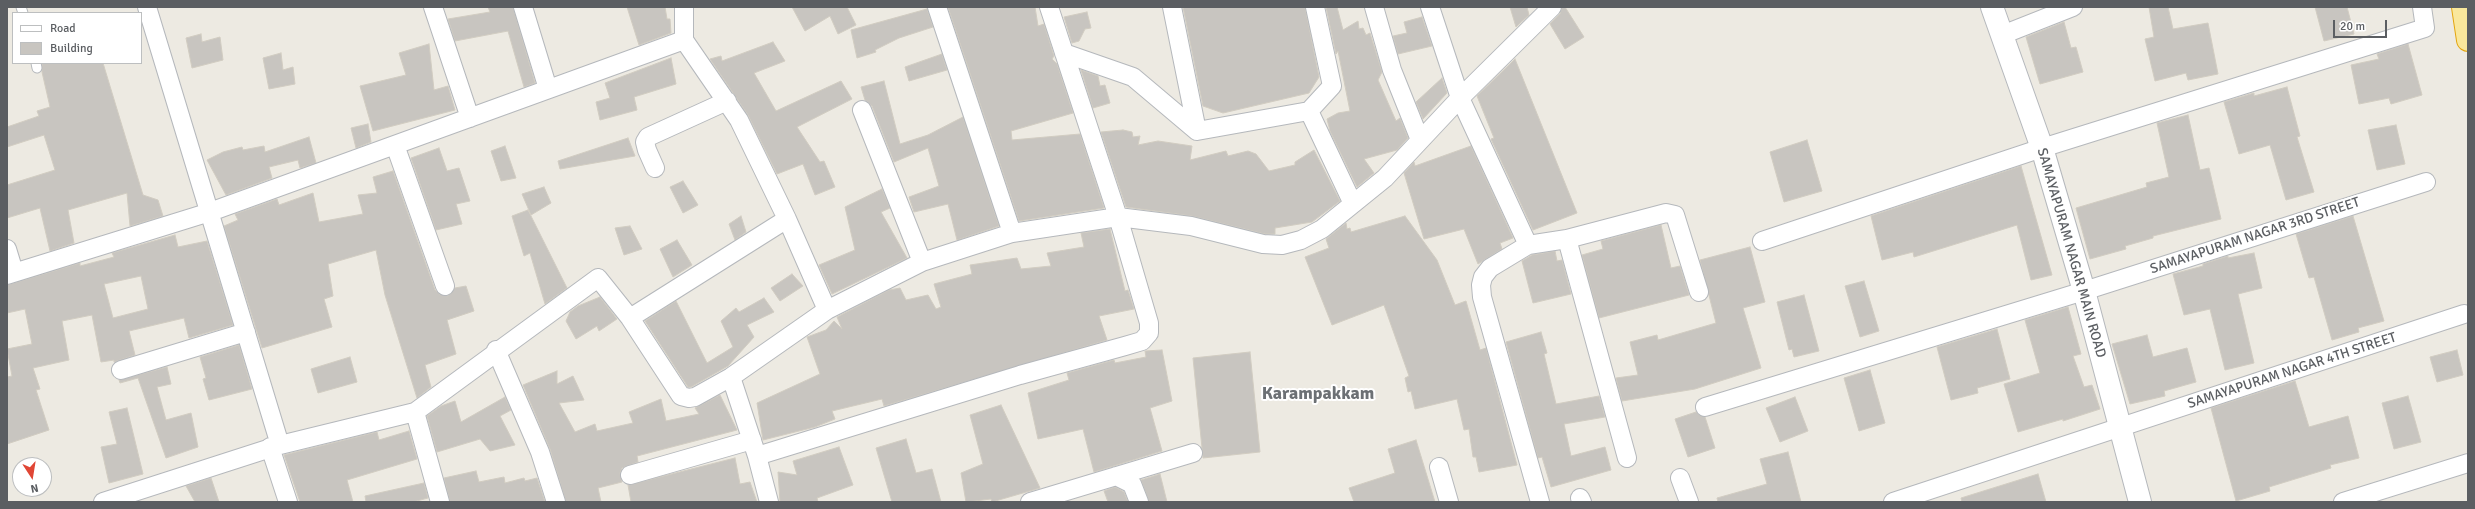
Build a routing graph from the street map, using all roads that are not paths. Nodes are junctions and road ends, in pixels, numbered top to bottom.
1 (148, 7) edge
2 (433, 7) edge
3 (523, 7) edge
4 (684, 7) edge
5 (936, 7) edge
6 (1049, 7) edge
7 (1172, 7) edge
8 (1315, 7) edge
9 (1374, 7) edge
10 (1430, 7) edge
11 (1552, 7) edge
12 (1992, 7) edge
13 (2073, 7) edge
14 (2422, 7) edge
15 (2463, 7) edge
16 (2002, 35) junction
17 (684, 40) junction
18 (2468, 40) edge
19 (1064, 53) junction
20 (548, 90) junction
21 (1460, 98) junction
22 (727, 101) junction
23 (862, 110) dead end
24 (1308, 111) junction
25 (470, 118) junction
26 (1197, 131) junction
27 (1420, 140) junction
28 (396, 145) junction
29 (2042, 148) junction
30 (654, 168) dead end
31 (2426, 182) dead end
32 (1353, 204) junction
33 (210, 212) junction
34 (1118, 217) junction
35 (788, 219) junction
36 (1012, 232) junction
37 (1567, 239) junction
38 (1762, 241) dead end
39 (1528, 245) junction
40 (7, 249) edge
41 (922, 262) junction
42 (10, 273) edge
43 (445, 286) dead end
44 (2084, 291) junction
45 (1699, 292) dead end
46 (827, 310) junction
47 (2464, 314) dead end
48 (630, 318) junction
49 (246, 332) junction
50 (496, 350) junction
51 (120, 370) dead end
52 (731, 377) junction
53 (1705, 407) dead end
54 (415, 412) junction
55 (2120, 428) junction
56 (275, 446) junction
57 (754, 448) junction
58 (1194, 453) dead end
59 (1627, 458) dead end
60 (2468, 463) edge
61 (1439, 467) dead end
62 (630, 475) dead end
63 (1116, 476) junction
64 (1680, 478) dead end
65 (146, 495) edge
66 (103, 502) edge
67 (288, 502) edge
68 (440, 502) edge
69 (556, 502) edge
70 (769, 502) edge
71 (1030, 502) edge
72 (1139, 502) edge
73 (1449, 502) edge
74 (1540, 502) edge
75 (1689, 502) edge
76 (1893, 502) edge
77 (2140, 502) edge
78 (2344, 502) edge

1 - 33 street
2 - 25 street
3 - 20 street
4 - 17 street
5 - 36 street
6 - 19 street
7 - 26 street
8 - 24 street
9 - 27 street
10 - 21 street
11 - 21 street
12 - 16 street, SAMAYAPURAM NAGAR MAIN ROAD
13 - 16 street
14 - 29 street
15 - 18 highway
16 - 29 street, SAMAYAPURAM NAGAR MAIN ROAD
17 - 20 street
17 - 22 street
19 - 26 street
19 - 34 street
20 - 25 street
21 - 27 street
21 - 39 street
22 - 30 street
22 - 35 street
23 - 41 street
24 - 26 street
24 - 32 street
25 - 28 street
27 - 32 street
28 - 33 street
28 - 43 street
29 - 38 street
29 - 44 street, SAMAYAPURAM NAGAR MAIN ROAD
31 - 44 street, SAMAYAPURAM NAGAR 3RD STREET
32 - 34 street
33 - 42 street
33 - 49 street
34 - 36 street
34 - 57 street
35 - 46 street
35 - 48 street
36 - 41 street
37 - 39 street
37 - 45 street
37 - 59 street
39 - 74 street
40 - 42 street
41 - 46 street
44 - 53 street, SAMAYAPURAM NAGAR 3RD STREET
44 - 55 street, SAMAYAPURAM NAGAR MAIN ROAD
46 - 52 street
47 - 55 street, SAMAYAPURAM NAGAR 4TH STREET
48 - 50 street
48 - 52 street
49 - 51 street
49 - 56 street
50 - 54 street
50 - 69 street
52 - 57 street
54 - 56 street
54 - 68 street
55 - 76 street, SAMAYAPURAM NAGAR 4TH STREET
55 - 77 street, SAMAYAPURAM NAGAR MAIN ROAD
56 - 65 street
56 - 67 street
57 - 62 street
57 - 70 street
58 - 63 street
60 - 78 street
61 - 73 street
63 - 71 street
63 - 72 street
64 - 75 street
65 - 66 street

